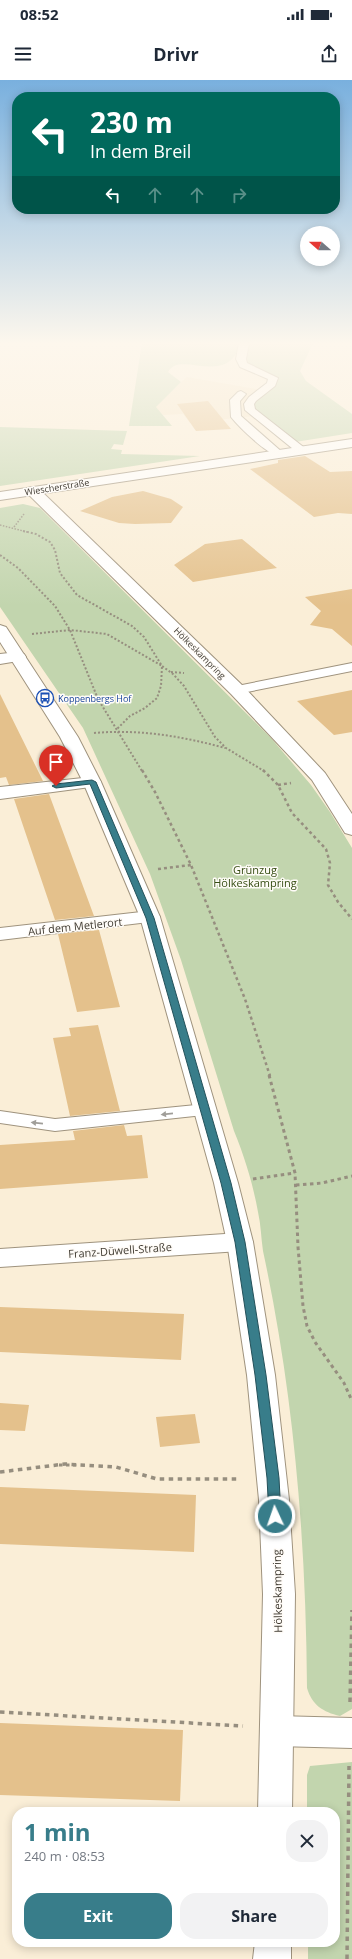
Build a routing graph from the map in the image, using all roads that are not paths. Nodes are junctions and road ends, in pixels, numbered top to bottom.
1 (251, 431) edge
2 (276, 431) edge
3 (352, 443) edge
4 (302, 451) junction
5 (278, 454) junction
6 (33, 491) junction
7 (0, 496) edge
8 (0, 630) edge
9 (9, 658) edge
10 (352, 667) edge
11 (237, 690) junction
12 (92, 782) junction
13 (0, 793) edge
14 (352, 829) edge
15 (150, 918) junction
16 (0, 934) edge
17 (206, 1110) junction
18 (0, 1117) edge
19 (240, 1242) junction
20 (0, 1258) edge
21 (276, 1731) junction
22 (350, 1735) edge
23 (275, 1807) edge
24 (273, 1947) edge
25 (272, 1959) edge

1 - 5 lane
2 - 4 lane
3 - 4 street, Wiescherstraße
4 - 5 street, Wiescherstraße
5 - 6 street, Wiescherstraße
6 - 7 street, Wiescherstraße
6 - 11 street, Hölkeskampring
8 - 9 street, Hölkeskampring
9 - 12 street, Hölkeskampring
10 - 11 lane
11 - 14 street, Hölkeskampring
12 - 13 street
12 - 15 street, Hölkeskampring
15 - 16 street, Auf dem Metlerort
15 - 17 street, Hölkeskampring
17 -> 18 lane
17 - 19 street, Hölkeskampring
19 - 20 street, Franz-Düwell-Straße
19 - 21 street, Hölkeskampring
21 - 22 street
21 - 23 street, Hölkeskampring
24 - 25 street

